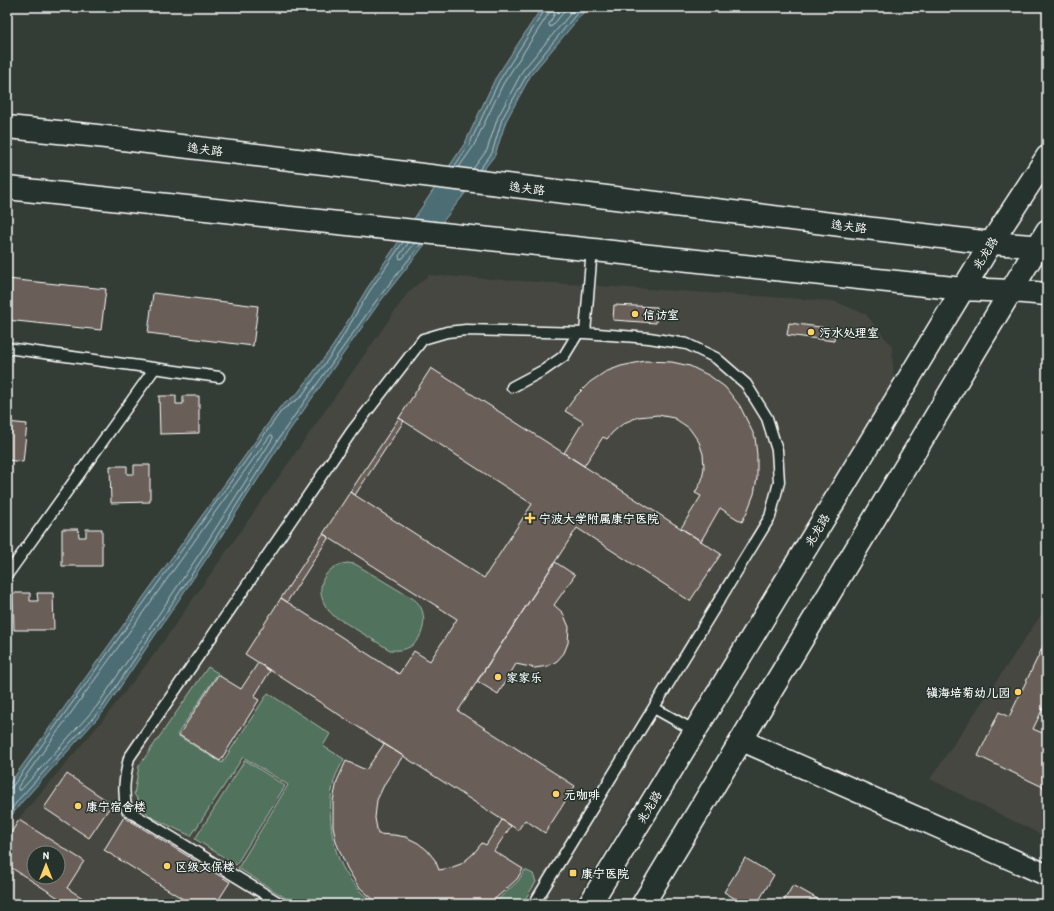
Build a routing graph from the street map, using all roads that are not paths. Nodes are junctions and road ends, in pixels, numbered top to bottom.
1 (7, 127) edge
2 (1047, 157) edge
3 (7, 188) edge
4 (1044, 241) edge
5 (991, 243) junction
6 (592, 249) junction
7 (963, 289) junction
8 (1011, 290) junction
9 (1047, 294) edge
10 (582, 333) junction
11 (7, 348) edge
12 (155, 368) junction
13 (219, 377) dead end
14 (512, 387) dead end
15 (7, 575) edge
16 (654, 708) junction
17 (695, 731) junction
18 (741, 740) junction
19 (1047, 875) edge
20 (281, 904) edge
21 (534, 904) edge
22 (590, 904) edge
23 (643, 904) edge

1 - 5 main road, 逸夫路
2 - 5 main road, 兆龙路
3 - 6 main road
4 - 5 main road, 逸夫路
4 - 8 main road
5 - 7 main road, 兆龙路
6 - 7 main road
6 - 10 lane
7 - 8 main road
7 - 17 main road, 兆龙路
8 - 9 main road
8 - 18 main road
10 - 14 lane
10 - 16 lane
10 - 20 lane
11 - 12 lane
12 - 13 lane
12 - 15 lane
16 - 17 lane
16 - 21 lane
17 - 22 main road, 兆龙路
18 - 19 street
18 - 23 main road

